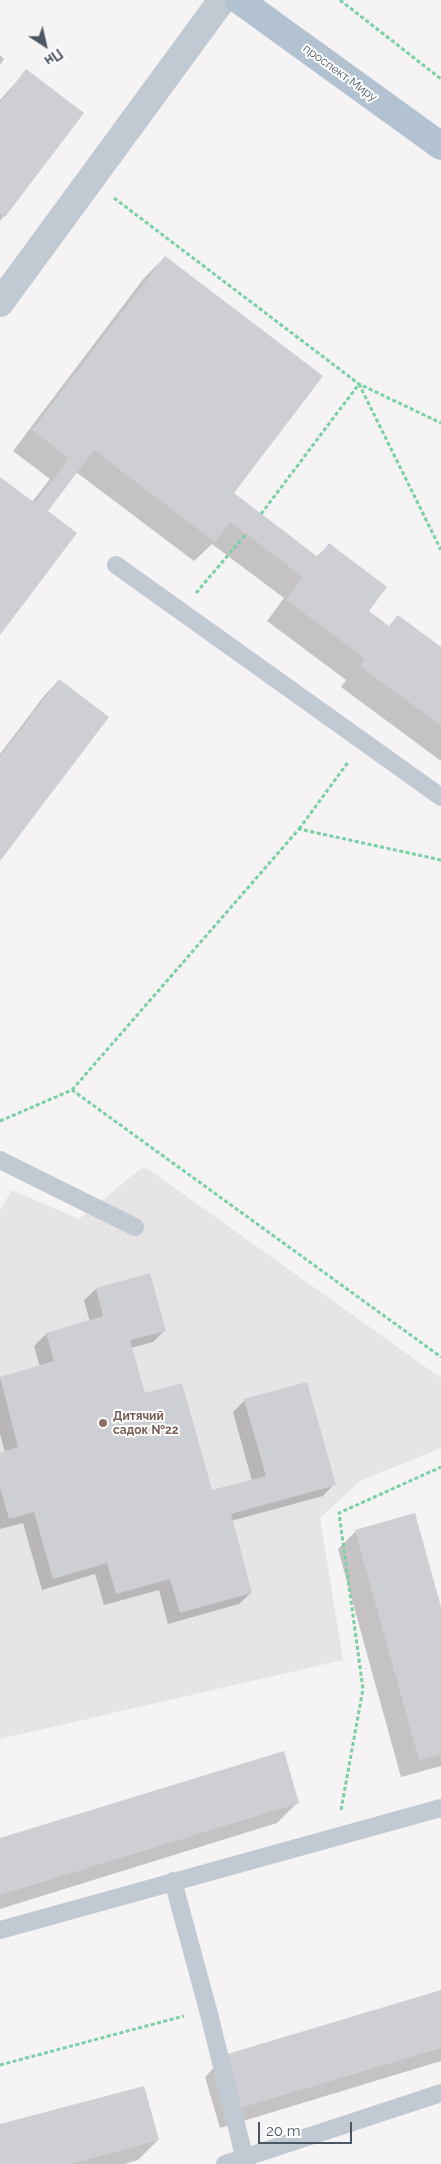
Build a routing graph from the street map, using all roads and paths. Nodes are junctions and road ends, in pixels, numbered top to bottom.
1 (222, 0) edge
2 (239, 0) edge
3 (340, 0) edge
4 (441, 79) edge
5 (441, 146) edge
6 (90, 179) junction
7 (0, 303) edge
8 (359, 384) junction
9 (441, 423) edge
10 (261, 514) dead end
11 (246, 534) dead end
12 (441, 550) edge
13 (116, 565) dead end
14 (181, 612) junction
15 (363, 742) junction
16 (441, 797) edge
17 (299, 829) junction
18 (441, 860) edge
19 (72, 1090) junction
20 (0, 1121) edge
21 (0, 1160) edge
22 (135, 1227) dead end
23 (441, 1357) edge
24 (441, 1467) edge
25 (441, 1808) edge
26 (336, 1836) junction
27 (173, 1882) junction
28 (0, 1930) edge
29 (208, 2010) junction
30 (0, 2065) edge
31 (441, 2093) edge
32 (245, 2161) edge
33 (224, 2164) edge

1 - 6 street
2 - 5 main road, проспект Миру
3 - 4 path
6 - 7 street
6 - 8 path
8 - 9 path
8 - 10 path
8 - 12 path
11 - 14 path
13 - 14 lane
14 - 15 lane
15 - 16 lane
15 - 17 path
17 - 18 path
17 - 19 path
19 - 20 path
19 - 23 path
21 - 22 lane
24 - 26 path
25 - 26 lane
26 - 27 lane
27 - 28 lane
27 - 29 lane
29 - 30 path
29 - 32 lane
31 - 32 lane
32 - 33 lane

